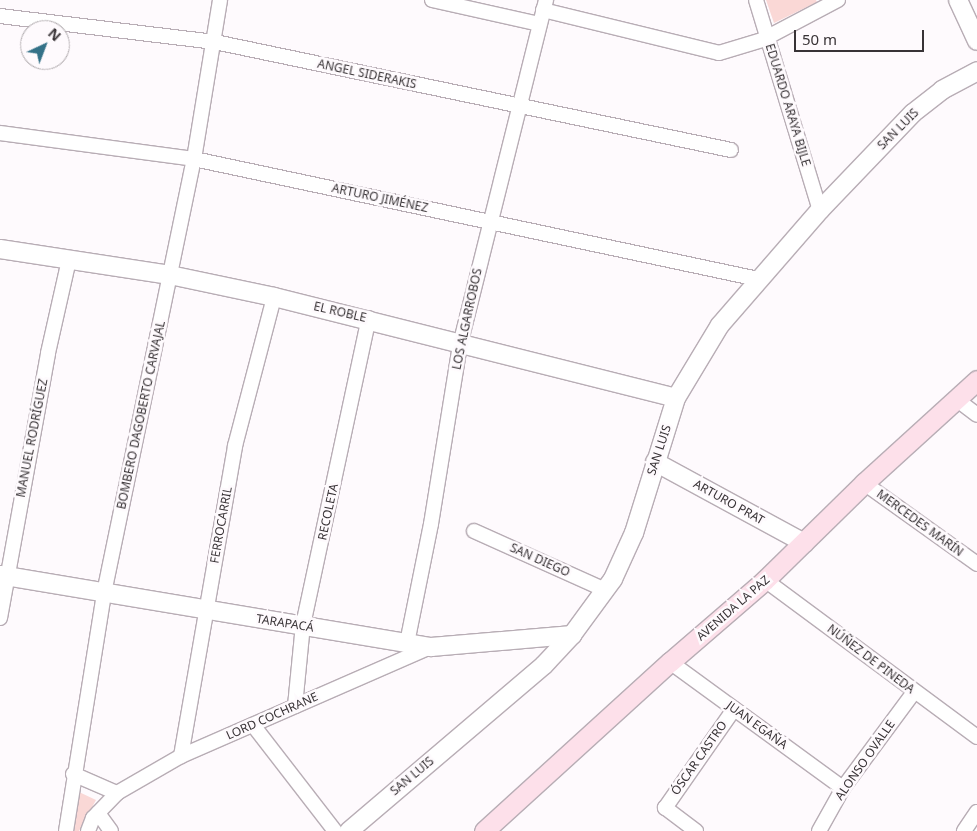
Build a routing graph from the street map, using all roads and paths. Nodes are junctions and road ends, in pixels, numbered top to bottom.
1 (220, 0) edge
2 (432, 0) edge
3 (756, 0) edge
4 (958, 0) edge
5 (828, 2) edge
6 (544, 5) edge
7 (0, 16) edge
8 (539, 24) junction
9 (768, 37) junction
10 (977, 41) edge
11 (215, 42) junction
12 (977, 71) edge
13 (520, 108) junction
14 (0, 133) edge
15 (731, 150) dead end
16 (194, 159) junction
17 (820, 210) junction
18 (490, 222) junction
19 (0, 249) edge
20 (69, 260) junction
21 (170, 275) junction
22 (758, 279) junction
23 (274, 297) junction
24 (369, 318) junction
25 (460, 346) junction
26 (977, 380) edge
27 (676, 398) junction
28 (956, 399) junction
29 (977, 415) edge
30 (655, 462) junction
31 (864, 482) junction
32 (474, 531) dead end
33 (804, 543) junction
34 (977, 564) edge
35 (3, 576) edge
36 (766, 580) junction
37 (605, 590) junction
38 (104, 592) junction
39 (206, 609) junction
40 (0, 618) edge
41 (303, 625) junction
42 (572, 634) junction
43 (407, 643) junction
44 (431, 646) junction
45 (670, 662) junction
46 (914, 692) junction
47 (295, 706) junction
48 (734, 709) junction
49 (253, 725) junction
50 (977, 738) edge
51 (181, 756) junction
52 (73, 774) junction
53 (843, 788) junction
54 (117, 793) junction
55 (977, 812) edge
56 (98, 813) junction
57 (821, 830) edge
58 (66, 831) edge
59 (88, 831) edge
60 (111, 831) edge
61 (335, 831) edge
62 (349, 831) edge
63 (484, 831) edge
64 (696, 831) edge
65 (964, 831) edge

1 - 11 street, BOMBERO DAGOBERTO CARVAJAL
2 - 8 street
3 - 9 street, EDUARDO ARAYA BIJLE
4 - 10 street
5 - 9 street
6 - 8 street, LOS ALGARROBOS
6 - 9 street
7 - 11 street, ANGEL SIDERAKIS
8 - 13 street, LOS ALGARROBOS
9 - 17 street, EDUARDO ARAYA BIJLE
11 - 13 street, ANGEL SIDERAKIS
11 - 16 street, BOMBERO DAGOBERTO CARVAJAL
12 - 17 street, SAN LUIS
13 - 15 street, ANGEL SIDERAKIS
13 - 18 street, LOS ALGARROBOS
14 - 16 street, ARTURO JIMÉNEZ
16 - 18 street, ARTURO JIMÉNEZ
16 - 21 street, BOMBERO DAGOBERTO CARVAJAL
17 - 22 street, SAN LUIS
18 - 22 street, ARTURO JIMÉNEZ
18 - 25 street, LOS ALGARROBOS
19 - 20 street, EL ROBLE
20 - 21 street, EL ROBLE
20 - 35 street, MANUEL RODRÍGUEZ
21 - 23 street, EL ROBLE
21 - 38 street, BOMBERO DAGOBERTO CARVAJAL
22 - 27 street, SAN LUIS
23 - 24 street, EL ROBLE
23 - 39 street, FERROCARRIL
24 - 25 street, EL ROBLE
24 - 41 street, RECOLETA
25 - 27 street, EL ROBLE
25 - 43 street, LOS ALGARROBOS
26 - 28 main road, AVENIDA LA PAZ
27 - 30 street, SAN LUIS
28 - 29 street
28 - 31 main road, AVENIDA LA PAZ
30 - 33 street, ARTURO PRAT
30 - 37 street, SAN LUIS
31 - 33 main road, AVENIDA LA PAZ
31 - 34 street, MERCEDES MARÍN
32 - 37 street, SAN DIEGO
33 - 36 main road, AVENIDA LA PAZ
35 - 38 street, TARAPACÁ
35 - 40 street, MANUEL RODRÍGUEZ
36 - 45 main road, AVENIDA LA PAZ
36 - 46 street, NÚÑEZ DE PINEDA
37 - 42 street, SAN LUIS
38 - 39 street, TARAPACÁ
38 - 52 street, BOMBERO DAGOBERTO CARVAJAL
39 - 41 street, TARAPACÁ
39 - 51 street, FERROCARRIL
41 - 43 street, TARAPACÁ
41 - 47 street, RECOLETA
42 - 44 street, TARAPACÁ
42 - 62 street, SAN LUIS
43 - 44 street, TARAPACÁ
44 - 47 street, LORD COCHRANE
45 - 48 street, JUAN EGAÑA
45 - 63 main road, AVENIDA LA PAZ
46 - 50 street, NÚÑEZ DE PINEDA
46 - 53 street, ALONSO OVALLE
47 - 49 street, LORD COCHRANE
48 - 53 street, JUAN EGAÑA
48 - 64 street, ÓSCAR CASTRO
49 - 51 street, LORD COCHRANE
49 - 61 street
51 - 54 street, LORD COCHRANE
52 - 54 street
52 - 58 street, BOMBERO DAGOBERTO CARVAJAL
53 - 57 street, ALONSO OVALLE
54 - 56 street, LORD COCHRANE
55 - 65 street
56 - 59 street, LORD COCHRANE
56 - 60 street

